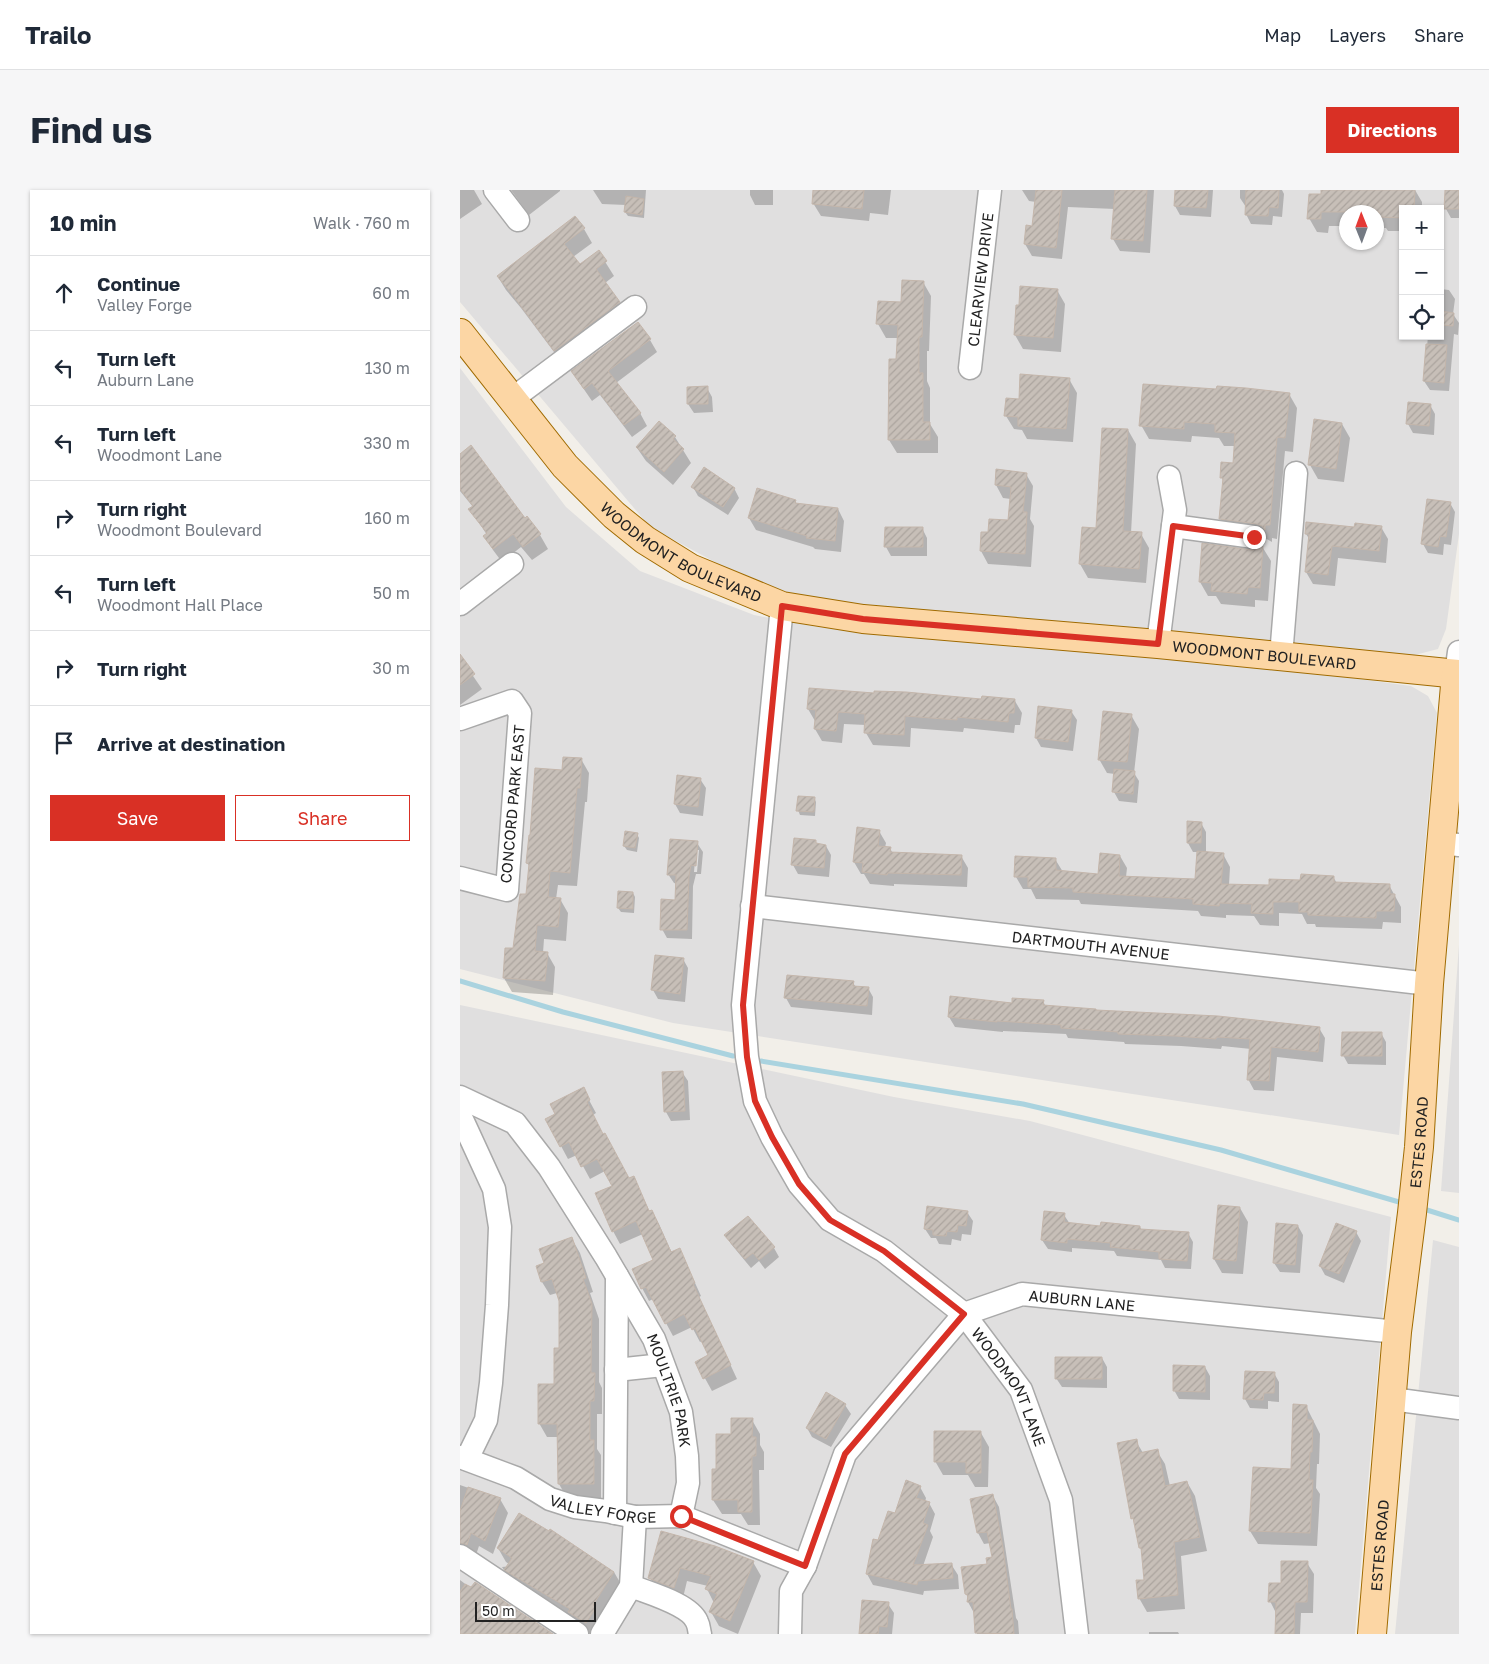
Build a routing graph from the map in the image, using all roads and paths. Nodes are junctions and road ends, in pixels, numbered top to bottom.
1 (495, 190) edge
2 (990, 190) edge
3 (518, 220) dead end
4 (635, 307) dead end
5 (460, 333) edge
6 (970, 368) dead end
7 (512, 399) junction
8 (1296, 473) dead end
9 (1169, 477) dead end
10 (1173, 526) junction
11 (1254, 537) dead end
12 (512, 564) dead end
13 (460, 604) edge
14 (782, 606) junction
15 (1158, 644) junction
16 (1281, 656) junction
17 (1458, 666) edge
18 (460, 719) edge
19 (1450, 844) edge
20 (460, 878) edge
21 (752, 906) junction
22 (1429, 984) junction
23 (460, 1097) edge
24 (460, 1115) edge
25 (617, 1275) junction
26 (964, 1314) junction
27 (1397, 1332) junction
28 (663, 1364) junction
29 (616, 1370) junction
30 (1392, 1399) junction
31 (1431, 1405) junction
32 (1459, 1408) edge
33 (1459, 1419) edge
34 (463, 1458) edge
35 (625, 1515) junction
36 (681, 1516) junction
37 (460, 1556) edge
38 (805, 1566) junction
39 (631, 1586) junction
40 (577, 1634) edge
41 (602, 1634) edge
42 (700, 1634) edge
43 (790, 1634) edge
44 (1077, 1634) edge
45 (1372, 1634) edge

1 - 3 street
2 - 6 street, CLEARVIEW DRIVE
4 - 7 street
5 - 7 main road, WOODMONT BOULEVARD
7 - 14 main road, WOODMONT BOULEVARD
8 - 16 street
9 - 10 street
10 - 11 street
10 - 15 street
12 - 13 street
14 - 15 main road, WOODMONT BOULEVARD
14 - 21 street, WOODMONT LANE
15 - 16 main road, WOODMONT BOULEVARD
16 - 17 main road, WOODMONT BOULEVARD
17 - 19 main road, ESTES ROAD
18 - 20 street, CONCORD PARK EAST
19 - 22 main road, ESTES ROAD
21 - 22 street, DARTMOUTH AVENUE
21 - 26 street, WOODMONT LANE
22 - 27 main road, ESTES ROAD
23 - 25 street, MOULTRIE PARK
24 - 34 street
25 - 28 street, MOULTRIE PARK
25 - 29 street
26 - 27 street, AUBURN LANE
26 - 38 street
26 - 44 street, WOODMONT LANE
27 - 30 main road, ESTES ROAD
28 - 29 street
28 - 36 street, MOULTRIE PARK
29 - 35 street
30 - 31 street
30 - 45 main road, ESTES ROAD
31 - 32 street
31 - 33 street
34 - 35 street, VALLEY FORGE
35 - 36 street, VALLEY FORGE
35 - 39 street
36 - 38 street, VALLEY FORGE
37 - 40 street
38 - 43 street
39 - 41 street
39 - 42 street

